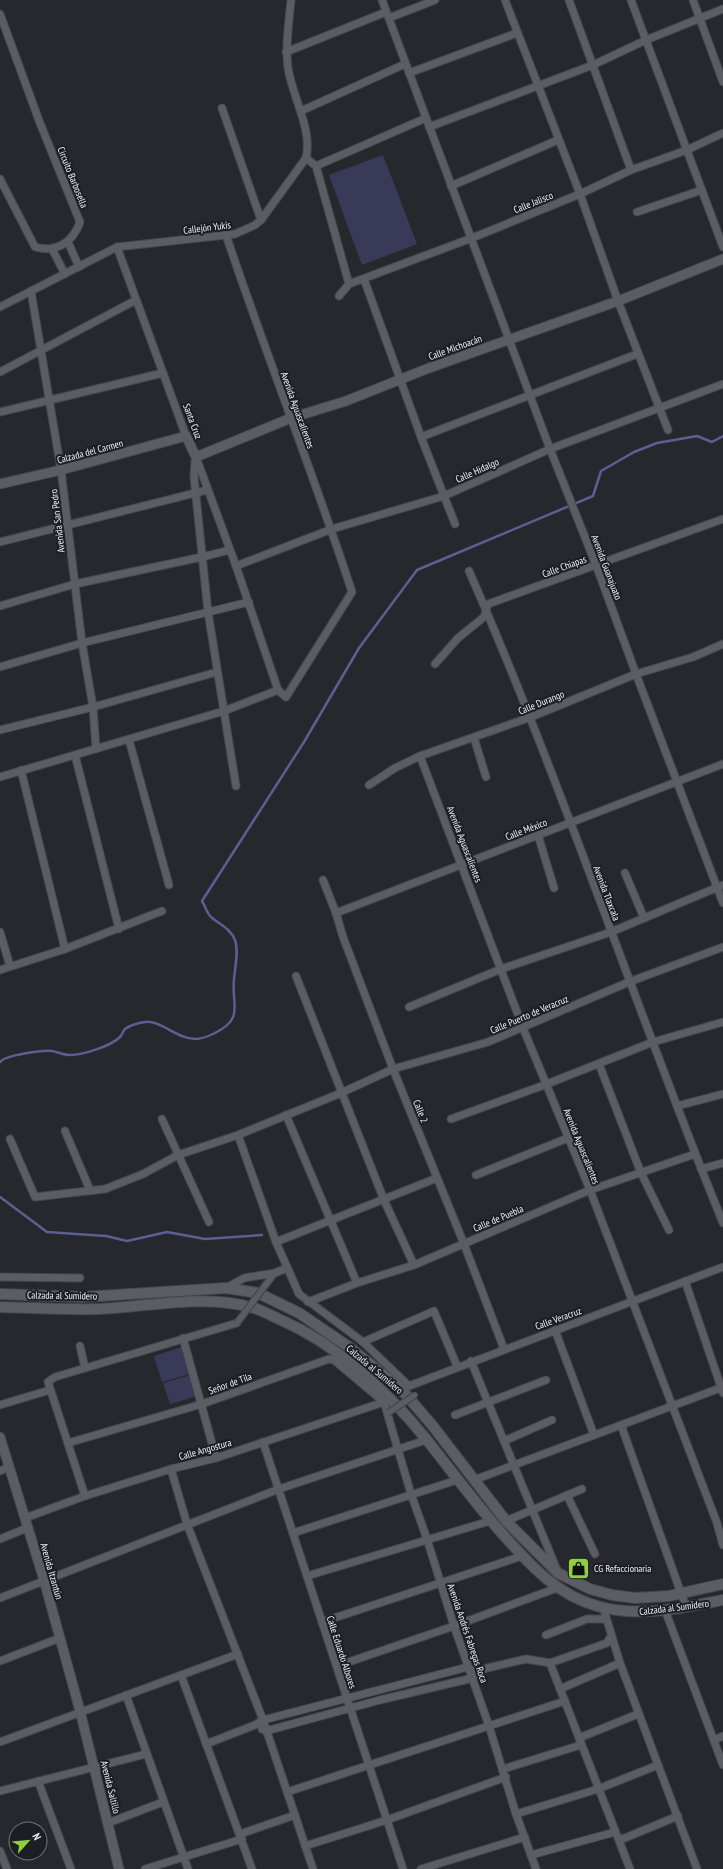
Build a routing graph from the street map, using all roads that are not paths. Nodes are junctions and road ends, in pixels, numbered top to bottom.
1 (290, 0) edge
2 (382, 0) edge
3 (435, 0) edge
4 (504, 0) edge
5 (568, 0) edge
6 (631, 0) edge
7 (693, 0) edge
8 (723, 9) edge
9 (0, 14) edge
10 (387, 15) junction
11 (700, 18) junction
12 (517, 33) junction
13 (646, 40) junction
14 (286, 52) junction
15 (406, 64) junction
16 (593, 65) junction
17 (409, 73) junction
18 (723, 82) edge
19 (537, 85) junction
20 (222, 108) dead end
21 (301, 111) junction
22 (426, 118) junction
23 (429, 127) junction
24 (723, 134) edge
25 (558, 140) junction
26 (687, 150) junction
27 (306, 158) junction
28 (316, 166) junction
29 (631, 170) junction
30 (0, 179) edge
31 (451, 186) junction
32 (702, 190) junction
33 (580, 194) junction
34 (637, 212) dead end
35 (261, 220) junction
36 (226, 235) junction
37 (472, 238) junction
38 (68, 242) junction
39 (117, 247) junction
40 (723, 247) edge
41 (52, 249) junction
42 (723, 259) edge
43 (79, 266) junction
44 (65, 274) junction
45 (364, 279) junction
46 (349, 284) junction
47 (31, 291) junction
48 (339, 296) dead end
49 (136, 300) junction
50 (618, 301) junction
51 (0, 307) edge
52 (510, 339) junction
53 (42, 349) junction
54 (637, 354) junction
55 (0, 372) edge
56 (163, 373) junction
57 (400, 380) junction
58 (723, 384) edge
59 (530, 394) junction
60 (50, 399) junction
61 (659, 408) junction
62 (0, 412) edge
63 (291, 418) junction
64 (668, 430) dead end
65 (186, 436) junction
66 (421, 438) junction
67 (550, 450) junction
68 (196, 457) junction
69 (61, 470) junction
70 (0, 484) edge
71 (206, 490) junction
72 (196, 493) junction
73 (444, 496) junction
74 (723, 519) edge
75 (455, 524) dead end
76 (67, 525) junction
77 (332, 529) junction
78 (0, 542) edge
79 (230, 550) junction
80 (202, 557) junction
81 (596, 565) junction
82 (236, 566) junction
83 (469, 571) dead end
84 (74, 584) junction
85 (249, 602) junction
86 (0, 606) edge
87 (486, 610) junction
88 (208, 612) junction
89 (82, 643) junction
90 (723, 644) edge
91 (435, 664) dead end
92 (0, 667) edge
93 (217, 672) junction
94 (636, 674) junction
95 (278, 690) junction
96 (93, 707) junction
97 (224, 712) junction
98 (531, 718) junction
99 (0, 730) edge
100 (474, 738) junction
101 (129, 740) junction
102 (96, 749) junction
103 (75, 755) junction
104 (420, 756) junction
105 (723, 764) edge
106 (21, 770) junction
107 (0, 777) edge
108 (486, 777) dead end
109 (677, 782) junction
110 (369, 785) dead end
111 (236, 786) dead end
112 (570, 823) junction
113 (538, 835) junction
114 (462, 864) junction
115 (624, 873) dead end
116 (323, 880) dead end
117 (169, 885) dead end
118 (720, 886) edge
119 (554, 888) dead end
120 (723, 903) edge
121 (162, 911) dead end
122 (336, 912) junction
123 (644, 918) junction
124 (119, 929) junction
125 (0, 932) edge
126 (611, 932) junction
127 (723, 947) edge
128 (66, 949) junction
129 (10, 966) junction
130 (501, 969) junction
131 (0, 970) edge
132 (296, 976) dead end
133 (629, 982) junction
134 (409, 1007) dead end
135 (723, 1022) edge
136 (523, 1028) junction
137 (653, 1042) junction
138 (599, 1064) junction
139 (393, 1069) junction
140 (547, 1084) junction
141 (341, 1093) junction
142 (723, 1094) edge
143 (677, 1106) junction
144 (286, 1115) junction
145 (162, 1119) dead end
146 (451, 1119) dead end
147 (65, 1131) dead end
148 (238, 1134) junction
149 (568, 1138) junction
150 (10, 1139) dead end
151 (696, 1154) junction
152 (178, 1155) junction
153 (723, 1163) edge
154 (701, 1169) junction
155 (641, 1173) junction
156 (476, 1175) dead end
157 (437, 1178) junction
158 (90, 1190) junction
159 (590, 1190) junction
160 (384, 1200) junction
161 (330, 1220) junction
162 (209, 1222) dead end
163 (723, 1223) edge
164 (669, 1230) dead end
165 (276, 1242) junction
166 (464, 1244) junction
167 (414, 1265) junction
168 (723, 1267) edge
169 (287, 1268) junction
170 (275, 1273) junction
171 (0, 1277) edge
172 (80, 1278) dead end
173 (685, 1281) junction
174 (357, 1283) junction
175 (226, 1288) junction
176 (0, 1294) edge
177 (633, 1301) junction
178 (308, 1302) junction
179 (0, 1307) edge
180 (237, 1323) joint
181 (555, 1330) junction
182 (183, 1338) junction
183 (363, 1342) junction
184 (80, 1346) dead end
185 (504, 1349) junction
186 (472, 1361) junction
187 (458, 1366) junction
188 (85, 1368) junction
189 (546, 1380) dead end
190 (408, 1386) junction
191 (50, 1390) junction
192 (722, 1390) edge
193 (386, 1400) junction
194 (488, 1403) junction
195 (202, 1404) junction
196 (0, 1405) edge
197 (672, 1406) junction
198 (388, 1413) junction
199 (455, 1415) dead end
200 (552, 1420) dead end
201 (621, 1425) junction
202 (594, 1435) junction
203 (0, 1437) edge
204 (426, 1440) junction
205 (504, 1440) junction
206 (264, 1442) junction
207 (68, 1443) junction
208 (397, 1450) junction
209 (216, 1458) junction
210 (515, 1466) junction
211 (4, 1469) edge
212 (171, 1469) junction
213 (457, 1480) junction
214 (474, 1480) junction
215 (279, 1489) junction
216 (582, 1489) dead end
217 (411, 1494) junction
218 (567, 1495) junction
219 (85, 1496) junction
220 (533, 1509) junction
221 (25, 1518) junction
222 (490, 1521) junction
223 (506, 1521) junction
224 (187, 1524) junction
225 (28, 1528) junction
226 (293, 1533) junction
227 (0, 1539) edge
228 (427, 1539) junction
229 (723, 1544) edge
230 (595, 1554) dead end
231 (522, 1556) junction
232 (558, 1573) junction
233 (307, 1576) junction
234 (44, 1580) junction
235 (441, 1582) junction
236 (723, 1584) edge
237 (557, 1588) junction
238 (681, 1593) junction
239 (0, 1598) edge
240 (723, 1600) edge
241 (603, 1607) junction
242 (686, 1607) junction
243 (665, 1610) junction
244 (606, 1619) junction
245 (322, 1622) junction
246 (454, 1626) junction
247 (546, 1635) dead end
248 (611, 1636) junction
249 (60, 1638) junction
250 (238, 1654) junction
251 (0, 1661) edge
252 (550, 1662) junction
253 (620, 1663) junction
254 (336, 1666) junction
255 (468, 1667) junction
256 (479, 1670) junction
257 (181, 1675) junction
258 (473, 1678) junction
259 (560, 1689) junction
260 (126, 1696) junction
261 (347, 1698) junction
262 (565, 1701) junction
263 (350, 1708) junction
264 (80, 1711) junction
265 (638, 1714) junction
266 (262, 1720) junction
267 (255, 1725) junction
268 (490, 1726) junction
269 (266, 1731) junction
270 (723, 1736) edge
271 (714, 1740) junction
272 (580, 1741) junction
273 (0, 1742) edge
274 (206, 1744) junction
275 (146, 1754) junction
276 (369, 1764) junction
277 (658, 1765) junction
278 (723, 1765) edge
279 (94, 1767) junction
280 (504, 1769) junction
281 (506, 1777) junction
282 (38, 1781) junction
283 (598, 1789) junction
284 (0, 1791) edge
285 (287, 1792) junction
286 (163, 1802) junction
287 (516, 1814) junction
288 (295, 1815) junction
289 (678, 1816) junction
290 (387, 1820) junction
291 (108, 1823) junction
292 (615, 1832) junction
293 (241, 1837) junction
294 (525, 1838) junction
295 (620, 1840) junction
296 (305, 1846) junction
297 (0, 1851) edge
298 (531, 1855) junction
299 (184, 1858) junction
300 (7, 1869) edge
301 (71, 1869) edge
302 (118, 1869) edge
303 (144, 1869) edge
304 (188, 1869) edge
305 (252, 1869) edge
306 (313, 1869) edge
307 (403, 1869) edge
308 (421, 1869) edge
309 (536, 1869) edge
310 (630, 1869) edge
311 (697, 1869) edge

1 - 14 street
2 - 10 street, Avenida Guanajuato
3 - 10 street
4 - 12 street
5 - 16 street
6 - 13 street
7 - 11 street
8 - 11 street
9 - 38 street, Circuito Barbosella
10 - 14 street
10 - 15 street, Avenida Guanajuato
11 - 13 street
11 - 18 street
12 - 17 street
12 - 19 street
13 - 16 street
13 - 26 street
14 - 21 street
15 - 17 street, Avenida Guanajuato
15 - 21 street
16 - 19 street
16 - 29 street
17 - 22 street, Avenida Guanajuato
19 - 23 street
19 - 25 street
20 - 35 street
21 - 27 street
22 - 23 street, Avenida Guanajuato
22 - 28 street
23 - 31 street, Avenida Guanajuato
24 - 26 street, Calle Jalisco
25 - 31 street
25 - 33 street
26 - 29 street, Calle Jalisco
26 - 32 street
27 - 28 street
27 - 35 street, Callejón Yukis
28 - 46 street
29 - 33 street, Calle Jalisco
30 - 41 street
31 - 37 street, Avenida Guanajuato
32 - 34 street
32 - 40 street
33 - 37 street, Calle Jalisco
33 - 50 street
35 - 36 street, Callejón Yukis
36 - 39 street, Callejón Yukis
36 - 63 street, Avenida Aguascalientes
37 - 45 street, Calle Jalisco
37 - 52 street, Avenida Guanajuato
38 - 41 street
38 - 43 street
39 - 43 street, Callejón Yukis
39 - 49 street, Santa Cruz
41 - 44 street
42 - 50 street, Calle Michoacán
43 - 44 street, Callejón Yukis
44 - 47 street, Callejón Yukis
45 - 46 street, Calle Jalisco
45 - 57 street
46 - 48 street
47 - 51 street, Callejón Yukis
47 - 53 street, Avenida San Pedro
49 - 53 street
49 - 56 street, Santa Cruz
50 - 52 street, Calle Michoacán
50 - 54 street
52 - 57 street, Calle Michoacán
52 - 59 street, Avenida Guanajuato
53 - 55 street
53 - 60 street, Avenida San Pedro
54 - 59 street
54 - 61 street
56 - 60 street
56 - 65 street, Santa Cruz
57 - 63 street, Calle Michoacán
57 - 66 street
58 - 61 street, Calle Hidalgo
59 - 66 street
59 - 67 street, Avenida Guanajuato
60 - 62 street
60 - 69 street, Avenida San Pedro
61 - 64 street
61 - 67 street, Calle Hidalgo
63 - 68 street, Calle Michoacán
63 - 77 street, Avenida Aguascalientes
65 - 68 street, Santa Cruz
65 - 69 street, Calzada del Carmen
66 - 73 street
67 - 73 street, Calle Hidalgo
67 - 81 street, Avenida Guanajuato
68 - 71 street, Santa Cruz
68 - 72 street
69 - 70 street, Calzada del Carmen
69 - 76 street, Avenida San Pedro
71 - 72 street
71 - 79 street, Santa Cruz
72 - 76 street
72 - 80 street
73 - 75 street
73 - 77 street, Calle Hidalgo
74 - 81 street, Calle Chiapas
76 - 78 street
76 - 84 street, Avenida San Pedro
77 - 82 street, Calle Hidalgo
77 - 95 street, Avenida Aguascalientes
79 - 80 street
79 - 82 street, Santa Cruz
80 - 84 street
80 - 88 street
81 - 87 street, Calle Chiapas
81 - 94 street, Avenida Guanajuato
82 - 85 street, Santa Cruz
83 - 87 street, Avenida Tlaxcala
84 - 86 street
84 - 89 street, Avenida San Pedro
85 - 88 street
85 - 95 street, Santa Cruz
87 - 91 street, Calle Chiapas
87 - 98 street, Avenida Tlaxcala
88 - 89 street
88 - 93 street
89 - 92 street
89 - 96 street, Avenida San Pedro
90 - 94 street, Calle Durango
93 - 96 street
93 - 97 street
94 - 98 street, Calle Durango
94 - 109 street, Avenida Guanajuato
95 - 97 street
96 - 99 street
96 - 102 street, Avenida San Pedro
97 - 101 street
97 - 111 street
98 - 100 street, Calle Durango
98 - 112 street, Avenida Tlaxcala
100 - 104 street, Calle Durango
100 - 108 street
101 - 102 street
101 - 117 street
102 - 103 street
103 - 106 street
103 - 124 street
104 - 110 street, Calle Durango
104 - 114 street, Avenida Aguascalientes
105 - 109 street, Calle México
106 - 107 street
106 - 128 street
109 - 112 street, Calle México
109 - 118 street, Avenida Guanajuato
112 - 113 street, Calle México
112 - 126 street, Avenida Tlaxcala
113 - 114 street, Calle México
113 - 119 street
114 - 122 street, Calle México
114 - 130 street, Avenida Aguascalientes
115 - 123 street
116 - 122 street, Calle 2
118 - 120 street, Avenida Guanajuato
118 - 123 street
121 - 124 street
122 - 139 street, Calle 2
123 - 126 street
124 - 128 street
125 - 129 street
126 - 130 street
126 - 133 street, Avenida Tlaxcala
127 - 133 street, Calle Puerto de Veracruz
128 - 129 street
129 - 131 street
130 - 134 street
130 - 136 street, Avenida Aguascalientes
132 - 141 street
133 - 136 street, Calle Puerto de Veracruz
133 - 137 street, Avenida Tlaxcala
135 - 137 street
136 - 139 street, Calle Puerto de Veracruz
136 - 140 street, Avenida Aguascalientes
137 - 138 street
137 - 143 street, Avenida Tlaxcala
138 - 140 street
138 - 155 street
139 - 141 street, Calle Puerto de Veracruz
139 - 157 street, Calle 2
140 - 146 street
140 - 149 street, Avenida Aguascalientes
141 - 144 street, Calle Puerto de Veracruz
141 - 160 street
142 - 143 street
143 - 151 street, Avenida Tlaxcala
144 - 148 street, Calle Puerto de Veracruz
144 - 161 street
145 - 152 street
147 - 158 street
148 - 152 street, Calle Puerto de Veracruz
148 - 165 street
149 - 156 street
149 - 159 street, Avenida Aguascalientes
150 - 158 street, Calle Puerto de Veracruz
151 - 154 street, Avenida Tlaxcala
151 - 155 street, Calle de Puebla
152 - 158 street, Calle Puerto de Veracruz
152 - 162 street
153 - 154 street
154 - 163 street, Avenida Tlaxcala
155 - 159 street, Calle de Puebla
155 - 164 street
157 - 160 street
157 - 166 street, Calle 2
159 - 166 street, Calle de Puebla
159 - 177 street, Avenida Aguascalientes
160 - 161 street
160 - 167 street
161 - 165 street
161 - 174 street
165 - 169 street
166 - 167 street, Calle de Puebla
166 - 185 street, Calle 2
167 - 174 street, Calle de Puebla
168 - 173 street, Calle Veracruz
169 - 170 street
169 - 178 street
170 - 175 street
170 - 180 street, bridge
171 - 172 street
173 - 177 street, Calle Veracruz
173 - 192 street
174 - 178 street, Calle de Puebla
175 - 176 main road, Calzada al Sumidero
175 - 190 main road, Calzada al Sumidero
177 - 181 street, Calle Veracruz
177 - 197 street, Avenida Aguascalientes
178 - 183 street
179 - 193 main road, Calzada al Sumidero
180 - 182 street
181 - 185 street, Calle Veracruz
181 - 202 street
182 - 188 street
182 - 195 street
183 - 187 street
183 - 190 street
184 - 188 street
185 - 186 street, Calle Veracruz
186 - 187 street, Calle Veracruz
186 - 194 street
187 - 190 street, Calle Veracruz
188 - 191 street
189 - 194 street
190 - 198 street, bridge
190 - 214 main road, Calzada al Sumidero
191 - 196 street
191 - 207 street
192 - 197 street
193 - 195 street, Señor de Tila
193 - 198 street, Avenida Andrés Fabregas Roca
193 - 204 main road, Calzada al Sumidero
193 - 206 street, Calle Angostura
194 - 199 street
194 - 205 street
195 - 207 street, Señor de Tila
195 - 209 street
197 - 201 street
197 - 229 street, Avenida Aguascalientes
198 - 208 street, Avenida Andrés Fabregas Roca
200 - 205 street
201 - 202 street
201 - 238 street
202 - 210 street
203 - 211 street, Avenida Itzantún
204 - 208 street
204 - 213 main road, Calzada al Sumidero
205 - 210 street
206 - 209 street, Calle Angostura
206 - 215 street, Calle Eduardo Albores
207 - 219 street
208 - 215 street
208 - 217 street, Avenida Andrés Fabregas Roca
209 - 212 street, Calle Angostura
210 - 214 street
210 - 220 street
211 - 221 street, Avenida Itzantún
212 - 219 street, Calle Angostura
212 - 224 street
213 - 217 street
213 - 222 main road, Calzada al Sumidero
214 - 223 main road, Calzada al Sumidero
215 - 224 street
215 - 226 street, Calle Eduardo Albores
216 - 218 street
217 - 226 street
217 - 228 street, Avenida Andrés Fabregas Roca
218 - 220 street
218 - 230 street
219 - 221 street, Calle Angostura
220 - 223 street
220 - 232 street
221 - 225 street, Avenida Itzantún
222 - 228 street
222 - 231 main road, Calzada al Sumidero
223 - 232 main road, Calzada al Sumidero
224 - 234 street
224 - 250 street
225 - 227 street
225 - 234 street, Avenida Itzantún
226 - 233 street, Calle Eduardo Albores
228 - 233 street
228 - 235 street, Avenida Andrés Fabregas Roca
231 - 235 street
231 - 237 main road, Calzada al Sumidero
232 - 238 main road, Calzada al Sumidero
233 - 245 street, Calle Eduardo Albores
234 - 239 street
234 - 249 street, Avenida Itzantún
235 - 245 street
235 - 246 street, Avenida Andrés Fabregas Roca
236 - 238 main road, Calzada al Sumidero
237 - 241 main road, Calzada al Sumidero
237 - 246 street
238 - 242 street
240 - 242 main road, Calzada al Sumidero
241 - 243 main road, Calzada al Sumidero
241 - 244 street
242 - 243 main road, Calzada al Sumidero
243 - 271 street
244 - 247 street
244 - 248 street
245 - 254 street, Calle Eduardo Albores
246 - 254 street
246 - 255 street, Avenida Andrés Fabregas Roca
248 - 252 street
248 - 253 street
249 - 251 street
249 - 264 street, Avenida Itzantún
250 - 257 street
250 - 266 street
252 - 256 street
252 - 259 street
253 - 259 street
253 - 265 street
254 - 261 street, Calle Eduardo Albores
255 - 256 street
255 - 258 street, Avenida Andrés Fabregas Roca
255 - 261 street
256 - 258 street
257 - 260 street
257 - 274 street
258 - 263 street
258 - 268 street, Avenida Andrés Fabregas Roca
259 - 262 street
260 - 264 street
260 - 275 street
261 - 263 street, Calle Eduardo Albores
261 - 266 street
262 - 268 street
262 - 272 street
263 - 269 street
263 - 276 street, Calle Eduardo Albores
264 - 273 street
264 - 279 street, Avenida Saltillo
265 - 272 street
265 - 277 street
266 - 267 street
266 - 269 street
267 - 269 street
267 - 274 street
268 - 276 street
268 - 280 street, Avenida Andrés Fabregas Roca
269 - 285 street
270 - 271 street
271 - 278 street
272 - 280 street
272 - 283 street
274 - 293 street
275 - 279 street
275 - 286 street
276 - 285 street
276 - 290 street, Calle Eduardo Albores
277 - 283 street
277 - 289 street
279 - 282 street
279 - 291 street, Avenida Saltillo
280 - 281 street, Avenida Andrés Fabregas Roca
281 - 287 street, Avenida Andrés Fabregas Roca
281 - 290 street
282 - 284 street
282 - 301 street
283 - 287 street
283 - 292 street
285 - 288 street
286 - 291 street
286 - 299 street
287 - 294 street, Avenida Andrés Fabregas Roca
288 - 293 street
288 - 296 street
289 - 295 street
289 - 311 street
290 - 296 street
290 - 307 street, Calle Eduardo Albores
291 - 302 street, Avenida Saltillo
292 - 295 street
292 - 298 street
293 - 299 street
293 - 305 street
294 - 298 street, Avenida Andrés Fabregas Roca
294 - 308 street
295 - 310 street
296 - 306 street
297 - 300 street
298 - 309 street, Avenida Andrés Fabregas Roca
299 - 303 street
299 - 304 street

